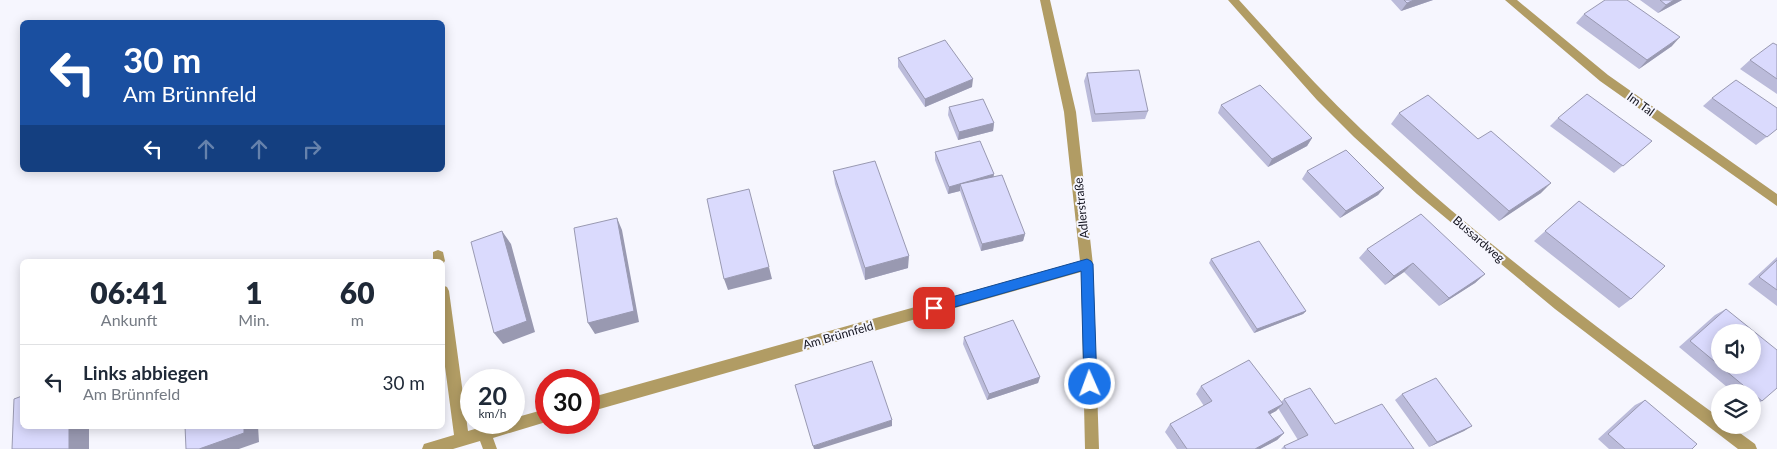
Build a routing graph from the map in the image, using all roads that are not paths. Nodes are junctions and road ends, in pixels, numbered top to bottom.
1 (1045, 0) edge
2 (1233, 0) edge
3 (1510, 0) edge
4 (1777, 201) edge
5 (1087, 264) junction
6 (445, 313) edge
7 (600, 401) edge
8 (485, 434) joint
9 (462, 439) junction
10 (429, 449) edge
11 (490, 449) edge
12 (1092, 449) edge
13 (1750, 449) edge

1 - 5 street, Adlerstraße
2 - 13 street, Bussardweg
3 - 4 street, Im Tal
5 - 7 street, Am Brünnfeld
5 - 12 street, Adlerstraße
6 - 9 street
8 - 9 street
8 - 11 street
9 - 10 street

